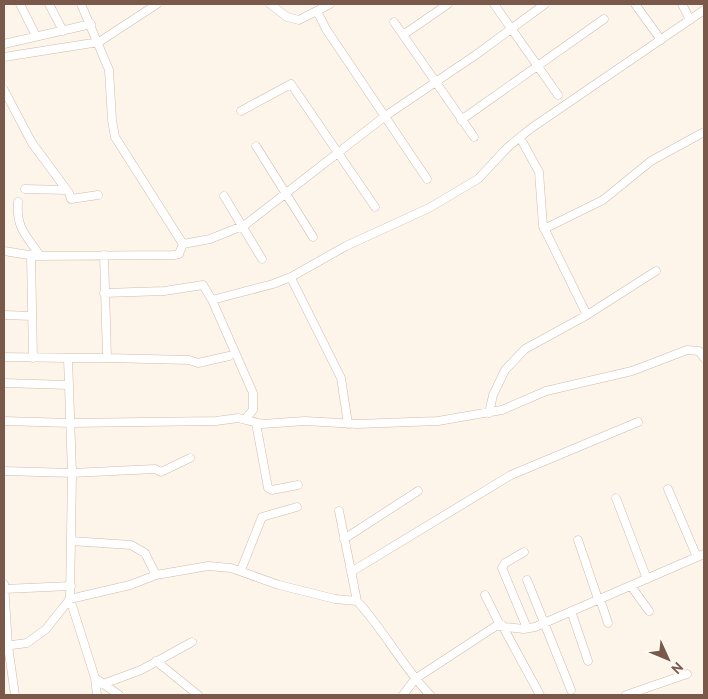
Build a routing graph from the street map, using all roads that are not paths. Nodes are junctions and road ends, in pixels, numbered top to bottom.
1 (20, 4) edge
2 (49, 4) edge
3 (81, 4) edge
4 (157, 4) edge
5 (270, 4) edge
6 (330, 4) edge
7 (448, 4) edge
8 (494, 4) edge
9 (545, 4) edge
10 (635, 4) edge
11 (682, 4) edge
12 (704, 10) edge
13 (317, 12) junction
14 (604, 20) dead end
15 (690, 20) junction
16 (394, 22) dead end
17 (91, 24) junction
18 (511, 29) junction
19 (63, 31) junction
20 (403, 35) junction
21 (36, 36) junction
22 (661, 40) junction
23 (99, 42) junction
24 (4, 43) edge
25 (4, 57) edge
26 (537, 66) junction
27 (435, 83) junction
28 (4, 90) edge
29 (558, 95) dead end
30 (241, 111) dead end
31 (384, 117) junction
32 (461, 120) junction
33 (704, 132) edge
34 (474, 137) dead end
35 (523, 143) dead end
36 (256, 146) dead end
37 (337, 155) junction
38 (427, 179) dead end
39 (25, 189) dead end
40 (67, 190) junction
41 (287, 193) junction
42 (98, 195) dead end
43 (224, 196) dead end
44 (18, 202) dead end
45 (374, 207) dead end
46 (244, 225) junction
47 (544, 229) junction
48 (314, 237) dead end
49 (183, 244) junction
50 (4, 251) edge
51 (104, 255) junction
52 (35, 256) junction
53 (262, 259) dead end
54 (656, 271) dead end
55 (293, 282) dead end
56 (104, 293) junction
57 (212, 300) junction
58 (4, 315) edge
59 (587, 315) junction
60 (32, 316) junction
61 (229, 356) dead end
62 (4, 357) edge
63 (33, 358) junction
64 (68, 358) junction
65 (107, 358) junction
66 (704, 358) edge
67 (4, 383) edge
68 (68, 385) junction
69 (489, 413) junction
70 (246, 418) junction
71 (4, 421) edge
72 (638, 422) dead end
73 (70, 423) junction
74 (256, 423) junction
75 (348, 424) junction
76 (190, 458) dead end
77 (4, 471) edge
78 (72, 473) junction
79 (298, 485) dead end
80 (668, 489) dead end
81 (418, 491) dead end
82 (616, 498) dead end
83 (296, 507) dead end
84 (339, 511) dead end
85 (344, 539) junction
86 (578, 540) dead end
87 (71, 541) junction
88 (524, 552) dead end
89 (701, 556) edge
90 (241, 570) junction
91 (351, 572) junction
92 (156, 575) junction
93 (647, 579) junction
94 (527, 580) dead end
95 (4, 584) edge
96 (71, 586) junction
97 (631, 586) junction
98 (4, 589) edge
99 (486, 595) dead end
100 (70, 599) junction
101 (599, 599) junction
102 (357, 601) junction
103 (649, 610) dead end
104 (571, 611) junction
105 (544, 623) junction
106 (608, 623) dead end
107 (501, 625) junction
108 (527, 628) junction
109 (192, 642) dead end
110 (6, 646) edge
111 (588, 661) dead end
112 (156, 662) junction
113 (687, 674) dead end
114 (95, 678) junction
115 (415, 679) junction
116 (103, 684) junction
117 (571, 690) dead end
118 (15, 695) edge
119 (97, 695) edge
120 (119, 695) edge
121 (198, 695) edge
122 (403, 695) edge
123 (430, 695) edge
124 (540, 695) edge
125 (626, 695) edge

1 - 21 street
2 - 19 street
3 - 17 street
4 - 23 street
5 - 13 street
6 - 13 street
7 - 20 street
8 - 18 street
9 - 18 street
10 - 22 street
11 - 15 street
12 - 15 street
13 - 31 street
14 - 26 street
15 - 22 street
16 - 20 street
17 - 19 street
17 - 23 street
18 - 26 street
18 - 27 street
19 - 21 street
20 - 27 street
21 - 24 street
22 - 57 street
23 - 25 street
23 - 49 street
26 - 29 street
26 - 32 street
27 - 31 street
27 - 32 street
28 - 40 street
30 - 37 street
31 - 37 street
31 - 38 street
32 - 34 street
33 - 47 street
35 - 47 street
36 - 41 street
37 - 41 street
37 - 45 street
39 - 40 street
40 - 42 street
41 - 46 street
41 - 48 street
43 - 46 street
44 - 52 street
46 - 49 street
46 - 53 street
47 - 59 street
49 - 51 street
50 - 52 street
51 - 52 street
51 - 56 street
52 - 60 street
54 - 59 street
55 - 75 street
56 - 57 street
56 - 65 street
57 - 70 street
58 - 60 street
59 - 69 street
60 - 63 street
61 - 65 street
62 - 63 street
63 - 64 street
64 - 65 street
64 - 68 street
66 - 69 street
67 - 68 street
68 - 73 street
69 - 75 street
70 - 73 street
70 - 74 street
71 - 73 street
72 - 91 street
73 - 78 street
74 - 75 street
74 - 79 street
76 - 78 street
77 - 78 street
78 - 87 street
80 - 89 street
81 - 85 street
82 - 93 street
83 - 90 street
84 - 85 street
85 - 91 street
86 - 101 street
87 - 92 street
87 - 96 street
88 - 108 street
89 - 93 street
90 - 92 street
90 - 102 street
91 - 102 street
92 - 100 street
93 - 97 street
94 - 105 street
95 - 98 street
96 - 98 street
96 - 100 street
97 - 101 street
97 - 103 street
98 - 110 street
99 - 107 street
100 - 110 street
100 - 114 street
101 - 104 street
101 - 106 street
102 - 115 street
104 - 105 street
104 - 111 street
105 - 108 street
105 - 117 street
107 - 108 street
107 - 115 street
107 - 124 street
109 - 112 street
110 - 118 street
112 - 116 street
112 - 121 street
113 - 125 street
114 - 116 street
114 - 119 street
115 - 122 street
115 - 123 street
116 - 120 street

